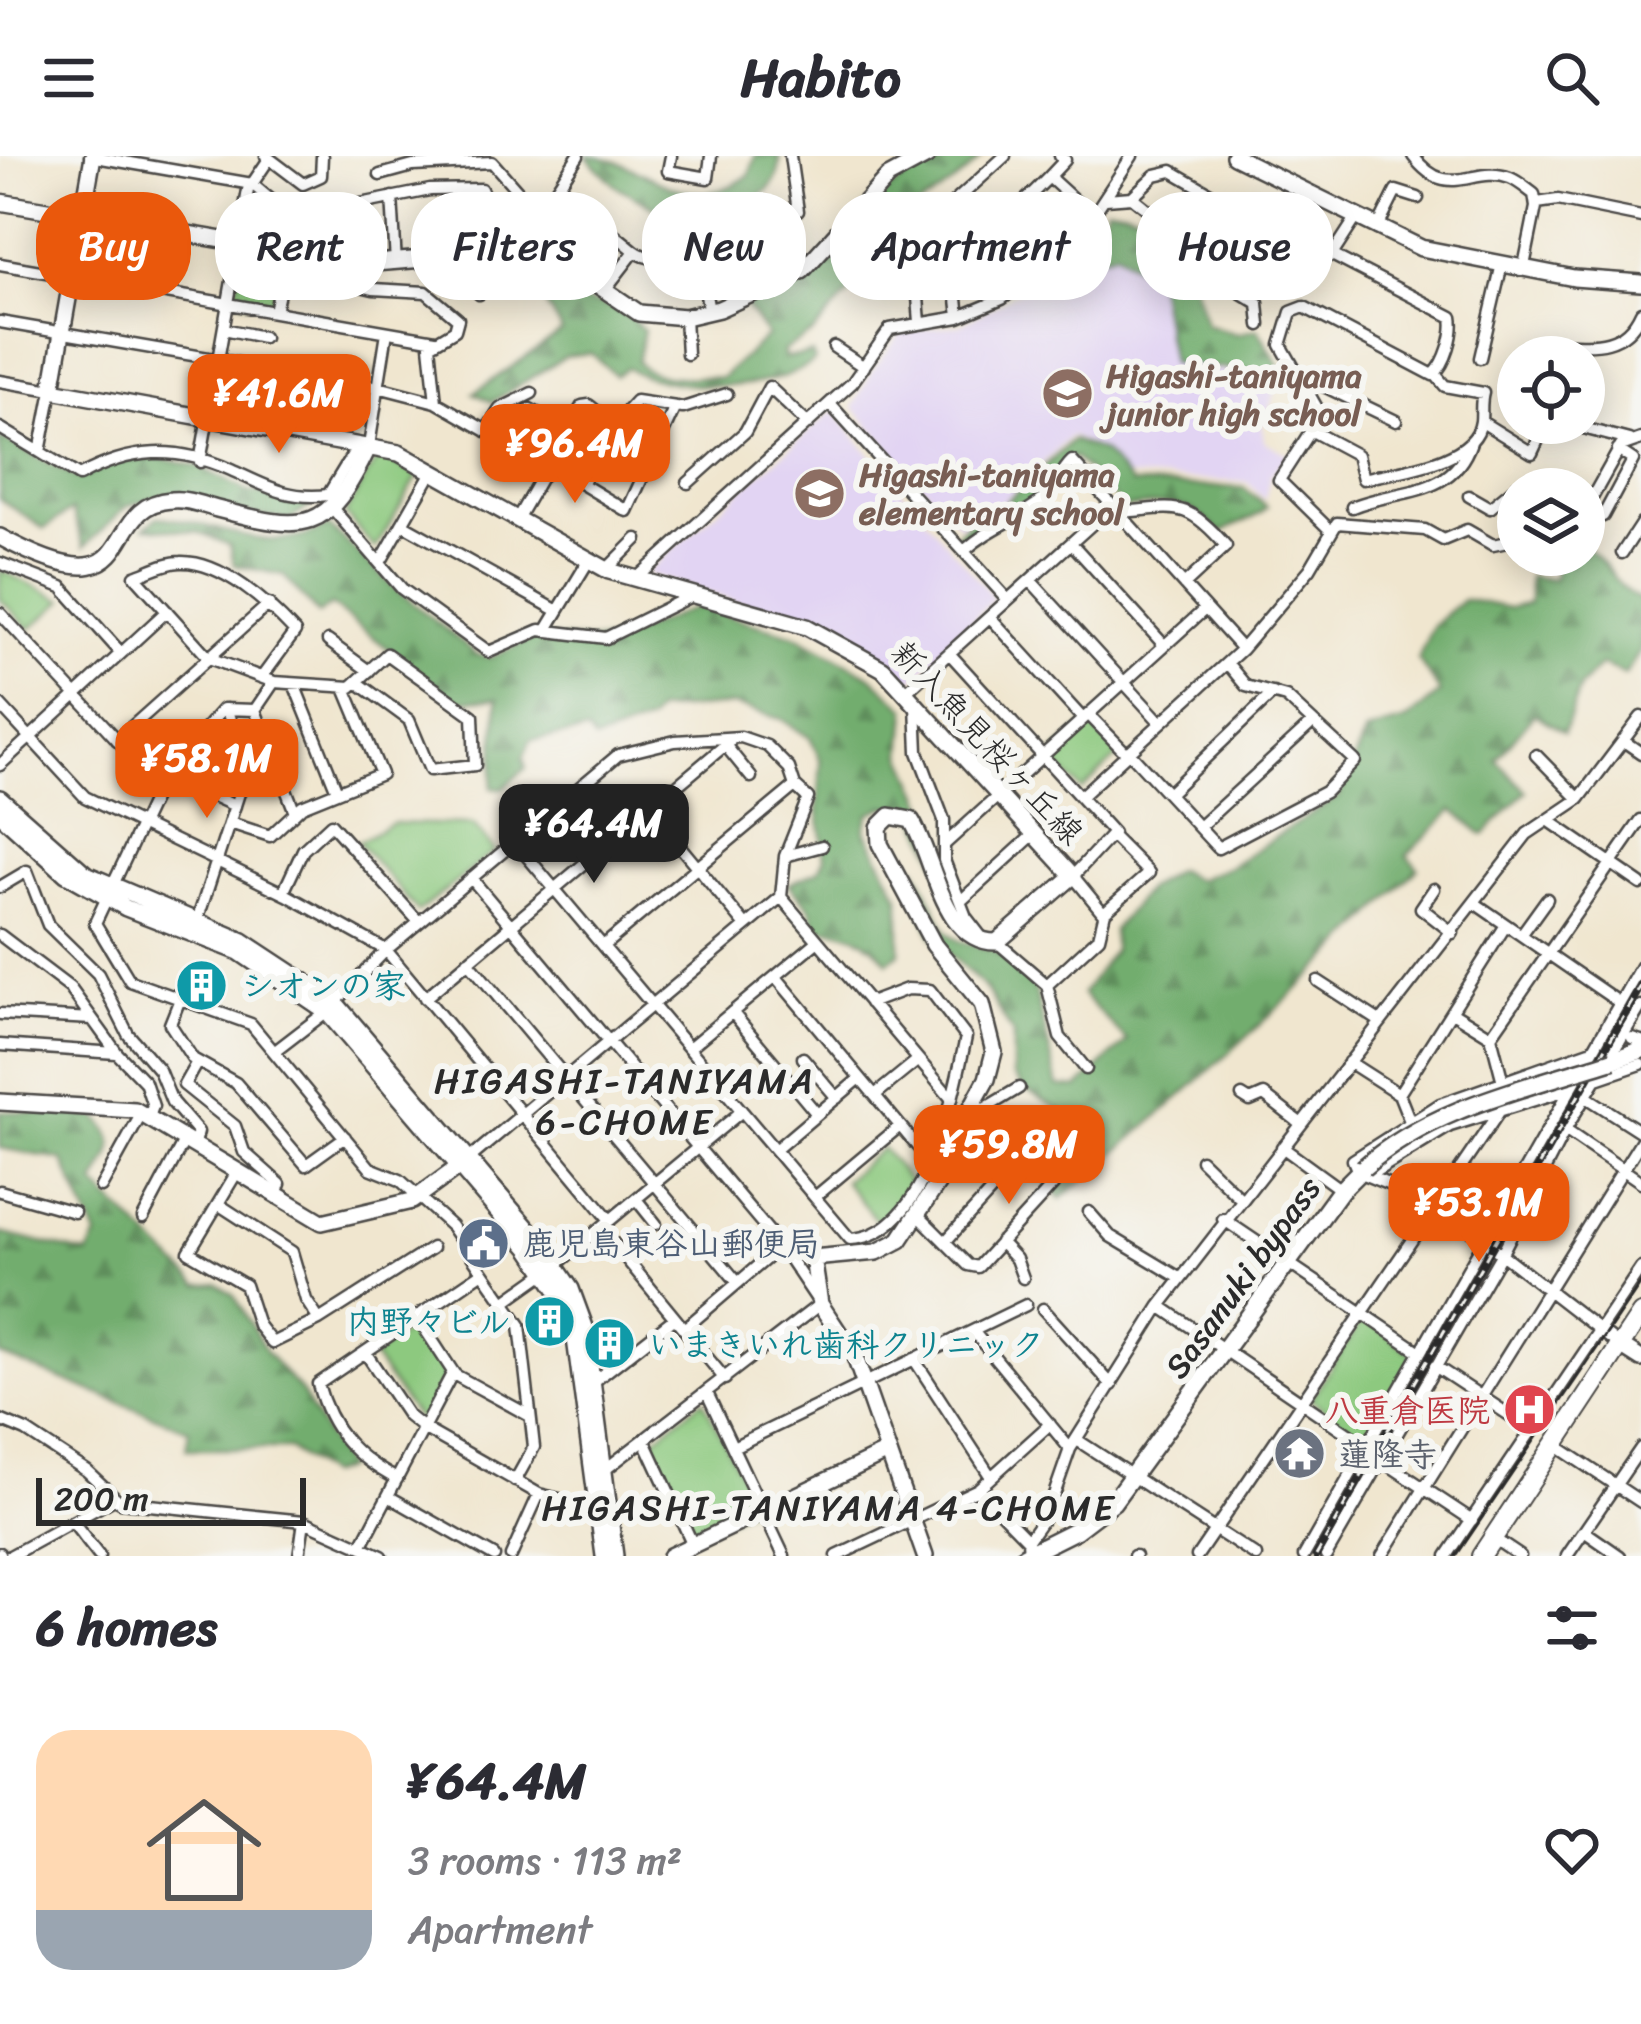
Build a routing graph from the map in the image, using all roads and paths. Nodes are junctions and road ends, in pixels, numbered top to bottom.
1 (92, 156) edge
2 (322, 156) edge
3 (578, 156) edge
4 (671, 156) edge
5 (711, 156) edge
6 (790, 156) edge
7 (927, 156) edge
8 (1005, 156) edge
9 (1060, 156) edge
10 (1132, 156) edge
11 (1234, 156) edge
12 (1413, 156) edge
13 (267, 157) edge
14 (150, 161) edge
15 (380, 175) dead end
16 (1049, 177) junction
17 (252, 184) junction
18 (558, 188) junction
19 (86, 192) edge
20 (250, 192) edge
21 (448, 192) edge
22 (482, 192) edge
23 (513, 192) edge
24 (555, 192) edge
25 (795, 192) edge
26 (965, 192) edge
27 (1031, 192) edge
28 (1065, 192) edge
29 (1110, 192) edge
30 (411, 195) edge
31 (392, 197) junction
32 (1132, 197) junction
33 (1418, 198) dead end
34 (1112, 199) edge
35 (1136, 200) edge
36 (0, 202) edge
37 (1537, 202) junction
38 (36, 209) edge
39 (1641, 217) edge
40 (1356, 218) junction
41 (1377, 229) junction
42 (634, 251) junction
43 (642, 254) edge
44 (411, 260) edge
45 (387, 263) edge
46 (396, 263) junction
47 (0, 264) edge
48 (1502, 264) junction
49 (1524, 266) junction
50 (36, 270) edge
51 (618, 272) edge
52 (1641, 283) edge
53 (191, 298) edge
54 (618, 299) edge
55 (68, 300) edge
56 (229, 300) edge
57 (707, 300) edge
58 (918, 300) edge
59 (957, 300) edge
60 (1000, 300) edge
61 (228, 304) junction
62 (709, 311) junction
63 (1641, 312) edge
64 (275, 313) junction
65 (685, 317) junction
66 (959, 317) junction
67 (0, 322) edge
68 (920, 322) junction
69 (1260, 325) dead end
70 (224, 329) junction
71 (62, 332) junction
72 (387, 332) junction
73 (263, 337) dead end
74 (435, 340) junction
75 (1605, 343) edge
76 (834, 347) dead end
77 (687, 354) dead end
78 (1480, 358) dead end
79 (219, 359) junction
80 (864, 367) junction
81 (1435, 374) junction
82 (1301, 375) junction
83 (0, 381) edge
84 (378, 386) junction
85 (52, 390) junction
86 (532, 393) dead end
87 (728, 394) dead end
88 (436, 402) junction
89 (830, 404) junction
90 (675, 407) junction
91 (530, 409) dead end
92 (209, 418) junction
93 (1396, 421) dead end
94 (1482, 422) junction
95 (614, 424) junction
96 (808, 424) junction
97 (0, 428) edge
98 (486, 430) junction
99 (568, 430) junction
100 (1497, 431) edge
101 (1314, 432) junction
102 (1605, 433) edge
103 (1635, 440) edge
104 (1471, 442) junction
105 (364, 445) junction
106 (1618, 450) junction
107 (40, 452) junction
108 (200, 462) junction
109 (546, 465) junction
110 (433, 470) junction
111 (1605, 470) edge
112 (688, 483) dead end
113 (1469, 496) dead end
114 (331, 502) junction
115 (1497, 502) edge
116 (1352, 506) dead end
117 (1115, 509) junction
118 (1605, 512) edge
119 (517, 519) junction
120 (402, 524) junction
121 (1641, 526) edge
122 (1331, 531) junction
123 (0, 537) edge
124 (637, 539) dead end
125 (1070, 543) junction
126 (1497, 544) edge
127 (964, 551) junction
128 (1622, 553) dead end
129 (589, 560) junction
130 (381, 561) junction
131 (0, 562) edge
132 (606, 570) junction
133 (1030, 580) junction
134 (634, 581) junction
135 (1184, 585) junction
136 (691, 596) junction
137 (1008, 600) junction
138 (269, 604) junction
139 (1205, 609) junction
140 (167, 611) junction
141 (558, 611) junction
142 (0, 613) edge
143 (989, 617) junction
144 (546, 631) junction
145 (328, 641) dead end
146 (1164, 646) junction
147 (1242, 650) junction
148 (121, 653) junction
149 (949, 653) junction
150 (209, 658) junction
151 (1227, 663) junction
152 (369, 671) junction
153 (268, 680) junction
154 (1124, 682) junction
155 (294, 684) junction
156 (351, 685) junction
157 (1273, 693) junction
158 (76, 695) junction
159 (911, 699) junction
160 (0, 705) edge
161 (226, 709) junction
162 (255, 710) junction
163 (1086, 717) junction
164 (1641, 717) edge
165 (1161, 723) junction
166 (1312, 723) junction
167 (30, 737) junction
168 (117, 740) junction
169 (729, 742) junction
170 (1625, 742) junction
171 (1128, 753) junction
172 (1641, 753) edge
173 (1536, 755) dead end
174 (1043, 757) junction
175 (0, 765) edge
176 (165, 774) junction
177 (751, 777) dead end
178 (795, 786) junction
179 (337, 791) junction
180 (1168, 794) junction
181 (998, 795) junction
182 (1080, 797) junction
183 (0, 798) edge
184 (1580, 800) junction
185 (235, 806) junction
186 (649, 809) junction
187 (296, 812) junction
188 (0, 814) edge
189 (1548, 820) junction
190 (1641, 820) edge
191 (230, 824) junction
192 (141, 825) junction
193 (1198, 827) junction
194 (1034, 834) junction
195 (1114, 837) junction
196 (1636, 838) edge
197 (514, 841) junction
198 (945, 844) junction
199 (822, 846) dead end
200 (785, 856) junction
201 (220, 862) junction
202 (1611, 864) junction
203 (698, 868) junction
204 (1073, 875) junction
205 (471, 878) junction
206 (1641, 884) edge
207 (1, 885) edge
208 (555, 889) junction
209 (1434, 889) dead end
210 (110, 893) junction
211 (283, 893) junction
212 (781, 897) junction
213 (963, 899) junction
214 (1547, 899) dead end
215 (1476, 904) junction
216 (1104, 914) junction
217 (418, 922) junction
218 (1506, 925) junction
219 (511, 926) junction
220 (746, 926) junction
221 (195, 927) junction
222 (1453, 933) junction
223 (0, 934) edge
224 (1521, 935) junction
225 (818, 941) junction
226 (991, 942) junction
227 (603, 946) junction
228 (386, 950) junction
229 (1548, 954) junction
230 (468, 961) junction
231 (1641, 966) edge
232 (776, 977) junction
233 (1318, 981) dead end
234 (1047, 985) junction
235 (425, 998) junction
236 (180, 999) junction
237 (870, 1003) junction
238 (1620, 1003) junction
239 (652, 1005) junction
240 (1641, 1006) edge
241 (331, 1008) junction
242 (732, 1012) junction
243 (1453, 1012) junction
244 (0, 1014) edge
245 (92, 1019) junction
246 (1381, 1022) junction
247 (1491, 1036) junction
248 (609, 1042) junction
249 (1637, 1042) edge
250 (0, 1045) edge
251 (689, 1048) junction
252 (1591, 1051) junction
253 (274, 1052) junction
254 (117, 1053) junction
255 (803, 1058) dead end
256 (918, 1060) junction
257 (197, 1062) junction
258 (1349, 1062) junction
259 (1641, 1064) edge
260 (1086, 1069) dead end
261 (566, 1077) junction
262 (860, 1078) junction
263 (1594, 1080) junction
264 (1503, 1082) junction
265 (1019, 1088) dead end
266 (1570, 1089) junction
267 (1399, 1094) junction
268 (875, 1095) junction
269 (1242, 1096) dead end
270 (1585, 1096) junction
271 (837, 1097) junction
272 (950, 1097) junction
273 (0, 1102) edge
274 (970, 1108) junction
275 (1501, 1109) junction
276 (742, 1111) junction
277 (522, 1114) junction
278 (818, 1114) junction
279 (145, 1115) junction
280 (1409, 1119) junction
281 (1300, 1123) junction
282 (900, 1126) junction
283 (1565, 1130) junction
284 (345, 1137) junction
285 (1641, 1137) edge
286 (1038, 1140) dead end
287 (189, 1144) junction
288 (698, 1147) junction
289 (1282, 1147) junction
290 (775, 1150) junction
291 (1201, 1160) dead end
292 (465, 1162) junction
293 (932, 1164) junction
294 (1361, 1170) junction
295 (1624, 1170) junction
296 (237, 1172) junction
297 (1641, 1182) edge
298 (655, 1183) junction
299 (1053, 1185) dead end
300 (101, 1187) dead end
301 (1341, 1190) junction
302 (0, 1191) edge
303 (274, 1196) junction
304 (422, 1197) junction
305 (815, 1197) junction
306 (1240, 1198) junction
307 (636, 1199) junction
308 (218, 1204) junction
309 (1437, 1204) junction
310 (74, 1212) dead end
311 (1089, 1212) dead end
312 (918, 1215) junction
313 (143, 1218) dead end
314 (1222, 1219) junction
315 (656, 1223) dead end
316 (606, 1224) junction
317 (1484, 1240) junction
318 (945, 1242) junction
319 (1000, 1242) junction
320 (781, 1246) junction
321 (851, 1246) junction
322 (432, 1248) dead end
323 (1502, 1253) junction
324 (1288, 1263) junction
325 (1641, 1268) edge
326 (552, 1269) junction
327 (483, 1272) junction
328 (1023, 1277) dead end
329 (1180, 1278) junction
330 (738, 1283) junction
331 (1548, 1294) junction
332 (504, 1302) junction
333 (820, 1304) junction
334 (1026, 1305) dead end
335 (1160, 1306) junction
336 (1043, 1309) dead end
337 (1363, 1313) junction
338 (1641, 1314) edge
339 (417, 1317) junction
340 (319, 1320) junction
341 (680, 1324) junction
342 (973, 1331) junction
343 (1599, 1331) junction
344 (1619, 1345) junction
345 (1225, 1350) junction
346 (365, 1352) junction
347 (1420, 1352) junction
348 (914, 1359) junction
349 (1641, 1359) edge
350 (1435, 1366) junction
351 (453, 1372) junction
352 (725, 1379) junction
353 (864, 1383) junction
354 (1112, 1384) junction
355 (590, 1386) junction
356 (707, 1393) junction
357 (1482, 1396) junction
358 (1302, 1403) junction
359 (530, 1416) junction
360 (0, 1420) edge
361 (1050, 1424) junction
362 (423, 1428) junction
363 (1532, 1430) junction
364 (645, 1441) junction
365 (1074, 1445) junction
366 (1555, 1445) junction
367 (733, 1447) junction
368 (1366, 1447) junction
369 (1641, 1448) edge
370 (887, 1452) junction
371 (1383, 1461) junction
372 (599, 1474) junction
373 (1134, 1476) junction
374 (991, 1478) junction
375 (397, 1479) junction
376 (515, 1480) junction
377 (1616, 1484) junction
378 (1427, 1488) junction
379 (978, 1489) junction
380 (539, 1494) junction
381 (388, 1496) junction
382 (114, 1498) junction
383 (1641, 1502) edge
384 (603, 1510) junction
385 (763, 1512) junction
386 (1472, 1520) junction
387 (304, 1521) junction
388 (909, 1521) junction
389 (73, 1522) junction
390 (1215, 1529) junction
391 (1584, 1532) junction
392 (1493, 1538) junction
393 (362, 1545) junction
394 (693, 1545) junction
395 (1027, 1552) edge
396 (10, 1556) edge
397 (99, 1556) edge
398 (299, 1556) edge
399 (382, 1556) edge
400 (494, 1556) edge
401 (511, 1556) edge
402 (604, 1556) edge
403 (615, 1556) edge
404 (670, 1556) edge
405 (784, 1556) edge
406 (837, 1556) edge
407 (925, 1556) edge
408 (1197, 1556) edge
409 (1256, 1556) edge
410 (1304, 1556) edge
411 (1326, 1556) edge
412 (1382, 1556) edge
413 (1448, 1556) edge
414 (1480, 1556) edge
415 (1520, 1556) edge
416 (1567, 1556) edge
417 (1620, 1556) edge

1 - 14 street
1 - 19 street
2 - 13 street
3 - 18 street
4 - 5 street
6 - 25 street
7 - 62 street
8 - 26 street
9 - 16 street
10 - 29 street
11 - 40 street
12 - 37 street
13 - 17 street
14 - 17 street
15 - 23 street
16 - 27 street
16 - 28 street
17 - 20 street
17 - 31 street
18 - 24 street
18 - 42 street
21 - 22 street
30 - 31 street
31 - 46 street
32 - 34 street
32 - 35 street
32 - 69 street
33 - 41 street
36 - 38 street
37 - 39 street
37 - 49 street
40 - 41 street
40 - 81 street
41 - 48 street
42 - 43 street
42 - 51 street
44 - 46 street
45 - 46 street
47 - 50 street
48 - 49 street
48 - 78 street
49 - 52 street
53 - 61 street
54 - 65 street
55 - 71 street
56 - 61 street
57 - 62 street
58 - 68 street
59 - 66 street
60 - 66 street
61 - 64 street
61 - 70 street
62 - 65 street
63 - 75 street
64 - 72 street
64 - 74 street
65 - 77 street
66 - 68 street
67 - 71 street
68 - 80 street
70 - 73 street
70 - 79 street
71 - 79 street
71 - 85 street
72 - 74 street
72 - 84 street
74 - 88 street
76 - 80 street
79 - 84 street
79 - 92 street
80 - 89 street
81 - 82 street
81 - 94 street
82 - 93 street
82 - 101 street
83 - 85 street
84 - 88 street
84 - 105 street
85 - 92 street, 新入魚見桜ヶ丘線
85 - 107 street
86 - 98 street
87 - 90 street
88 - 98 street
89 - 96 street
89 - 127 street
90 - 95 street
90 - 95 street
91 - 99 street
92 - 105 street, 新入魚見桜ヶ丘線
92 - 108 street
94 - 100 street
94 - 104 street
95 - 99 street
96 - 112 street
96 - 134 street
97 - 107 street
98 - 109 street
99 - 109 street
101 - 104 street
101 - 122 street
102 - 103 street
103 - 106 street
104 - 116 street
105 - 110 street, 新入魚見桜ヶ丘線
105 - 114 street
106 - 111 street
106 - 118 street
107 - 108 street
108 - 114 street
109 - 119 street
110 - 119 street, 新入魚見桜ヶ丘線
110 - 120 street
113 - 115 street
114 - 123 street
114 - 130 street
117 - 125 street
117 - 127 street
117 - 135 street
117 - 135 street
119 - 129 street, 新入魚見桜ヶ丘線
120 - 130 street
120 - 141 street
121 - 128 street
122 - 126 street
122 - 147 street
124 - 132 street
125 - 133 street
125 - 146 street
127 - 137 street
129 - 132 street, 新入魚見桜ヶ丘線
129 - 141 street
130 - 144 street
131 - 148 street
132 - 134 street, 新入魚見桜ヶ丘線
133 - 137 street
133 - 154 street
134 - 136 street, 新入魚見桜ヶ丘線
135 - 139 street
136 - 144 street
136 - 159 street, 新入魚見桜ヶ丘線
137 - 143 street
138 - 140 street
138 - 150 street
138 - 153 street
139 - 146 street
139 - 147 street
140 - 148 street
140 - 150 street
141 - 144 street
142 - 158 street
143 - 149 street
143 - 163 street
145 - 152 street
146 - 154 street
147 - 151 street
148 - 158 street
149 - 159 street
149 - 174 street
150 - 153 street
150 - 168 street
151 - 157 street
151 - 165 street
152 - 156 street
152 - 156 street
153 - 155 street
153 - 162 street
154 - 163 street
154 - 165 street
155 - 156 street
155 - 179 street
156 - 179 street
157 - 166 street
157 - 180 street
158 - 167 street
158 - 168 street
159 - 181 street, 新入魚見桜ヶ丘線
159 - 198 street
160 - 167 street
161 - 162 street
161 - 176 street
161 - 185 street
162 - 187 street
163 - 171 street
163 - 174 street
164 - 170 street
165 - 171 street
166 - 193 street
166 - 193 street
167 - 175 street
167 - 192 street
168 - 176 street
169 - 177 street
169 - 178 street
169 - 186 street
169 - 197 street
170 - 172 street
170 - 184 street
171 - 180 street
171 - 182 street
173 - 184 street
174 - 181 street
174 - 182 street
176 - 185 street
176 - 192 street
178 - 200 street
178 - 203 street
179 - 187 street
180 - 193 street
181 - 194 street, 新入魚見桜ヶ丘線
181 - 198 street
182 - 195 street
183 - 210 street
184 - 189 street
185 - 191 street
186 - 203 street
186 - 208 street
187 - 191 street
188 - 210 street
189 - 202 street
189 - 215 street
190 - 196 street
191 - 201 street
192 - 201 street
192 - 210 street
194 - 204 street, 新入魚見桜ヶ丘線
194 - 213 street
195 - 204 street
195 - 216 street
196 - 202 street
197 - 205 street
197 - 208 street
198 - 213 street
199 - 200 street
200 - 212 street
201 - 211 street
201 - 221 street
202 - 206 street
202 - 229 street
203 - 220 street
203 - 227 street
204 - 216 street
204 - 226 street, 新入魚見桜ヶ丘線
205 - 217 street
205 - 219 street
207 - 287 street
208 - 219 street
208 - 227 street
209 - 222 street
210 - 221 street
210 - 236 street
211 - 217 street
211 - 228 street
212 - 220 street
212 - 225 street
213 - 226 street
214 - 224 street
215 - 218 street
215 - 222 street
216 - 234 street
217 - 228 street
218 - 224 street
218 - 243 street
219 - 230 street
219 - 248 street
220 - 239 street
221 - 241 street
222 - 246 street
223 - 245 street
224 - 229 street
225 - 232 street
225 - 237 street
226 - 234 street
226 - 274 street
227 - 239 street
228 - 235 street
228 - 241 street
229 - 238 street
229 - 247 street
230 - 235 street
230 - 261 street
231 - 238 street
232 - 242 street
232 - 262 street
233 - 246 street
234 - 260 street
235 - 277 street
236 - 253 street
236 - 257 street
237 - 256 street
237 - 272 street
238 - 252 street
239 - 248 street
239 - 251 street
240 - 249 street
241 - 253 street
241 - 292 street
242 - 251 street
242 - 278 street
243 - 247 street
243 - 267 street
244 - 245 street
245 - 254 street
246 - 258 street
247 - 264 street
248 - 261 street
248 - 288 street
249 - 263 street
249 - 294 main road, Sasanuki bypass, bridge
250 - 254 street
251 - 276 street
252 - 264 street
252 - 266 street
253 - 284 street
254 - 279 street
255 - 271 street
256 - 268 street
256 - 272 street
257 - 284 street
257 - 303 street
258 - 267 street
258 - 281 street
259 - 263 street
261 - 277 street
261 - 298 street
262 - 268 street
262 - 271 street
263 - 270 street
264 - 275 street
264 - 280 street
265 - 274 street
266 - 275 street
266 - 317 street
267 - 280 street
268 - 282 street
269 - 281 street
270 - 283 street
270 - 285 street
271 - 278 street
272 - 293 street
273 - 279 street
274 - 312 street
275 - 294 street
275 - 309 street
276 - 288 street
276 - 290 street
277 - 292 street
277 - 316 street
278 - 290 street
279 - 287 street
279 - 300 street
280 - 294 street
281 - 289 street
282 - 293 street
282 - 305 street
283 - 295 street
283 - 323 street
284 - 304 street
285 - 295 street
286 - 318 street
287 - 296 street
287 - 313 street
288 - 298 street
288 - 320 street
289 - 301 street
289 - 306 street
290 - 305 street
291 - 306 street
292 - 304 street
292 - 326 street
293 - 321 street
294 - 301 main road, Sasanuki bypass
294 - 309 street
295 - 297 street
295 - 331 street
296 - 303 street
296 - 308 street
298 - 307 street
298 - 330 street
299 - 319 street
301 - 324 main road, Sasanuki bypass
302 - 310 street
303 - 304 street
304 - 327 street
305 - 321 street
306 - 314 street
307 - 315 street
307 - 316 street
308 - 340 street
308 - 340 street
309 - 317 street
309 - 337 street
311 - 329 street
312 - 318 street
312 - 321 street
314 - 324 street
314 - 329 street
316 - 326 street
316 - 341 street
317 - 323 street
317 - 347 street
318 - 319 street
319 - 328 street
320 - 330 street
320 - 333 street
321 - 333 street
322 - 340 street
323 - 331 street
323 - 350 street
324 - 337 street
324 - 345 main road, Sasanuki bypass
325 - 343 street
326 - 332 street
326 - 355 street
327 - 332 street
327 - 339 street
329 - 335 street
330 - 341 street
331 - 343 street
331 - 357 street
332 - 359 street
333 - 352 street
333 - 353 street
334 - 342 street
335 - 345 street
335 - 354 street
336 - 354 street
337 - 347 street
337 - 358 street
338 - 344 highway
339 - 346 street
339 - 351 street
341 - 352 street
341 - 355 street
342 - 348 street
342 - 361 street
343 - 344 street
343 - 363 street
344 - 349 street
344 - 366 highway
345 - 358 street
345 - 373 main road, Sasanuki bypass
346 - 362 street
346 - 375 street
347 - 368 street
348 - 353 street
348 - 374 street
350 - 357 street
350 - 371 street
351 - 359 street
351 - 362 street
352 - 356 street
353 - 367 street
353 - 370 street
354 - 365 street
355 - 372 street
356 - 364 street
356 - 367 street
357 - 363 street
357 - 378 street
358 - 368 street
358 - 390 street
359 - 376 street
360 - 382 street
361 - 365 street
361 - 374 street
362 - 375 street
362 - 376 street
363 - 386 street
364 - 372 street
364 - 394 street
365 - 373 street
365 - 395 street
366 - 377 street
366 - 392 highway
367 - 385 street
368 - 410 street
369 - 377 street
370 - 385 street
370 - 388 street
371 - 378 street
371 - 411 street
372 - 384 street
373 - 390 street
373 - 395 main road, Sasanuki bypass
374 - 379 street
375 - 381 street
376 - 380 street
377 - 383 street
377 - 391 street
378 - 386 street
378 - 412 street
379 - 388 street
379 - 395 street
380 - 384 street
380 - 401 street
381 - 393 street
381 - 400 street
382 - 387 street
382 - 389 street
384 - 402 street
384 - 403 street
385 - 394 street
385 - 405 street
386 - 413 street
387 - 393 street
387 - 398 street
388 - 406 street
388 - 407 street
389 - 396 street
389 - 397 street
390 - 408 street
390 - 409 street
391 - 416 street
391 - 417 street
392 - 414 highway
392 - 415 street
393 - 399 street
394 - 404 street

